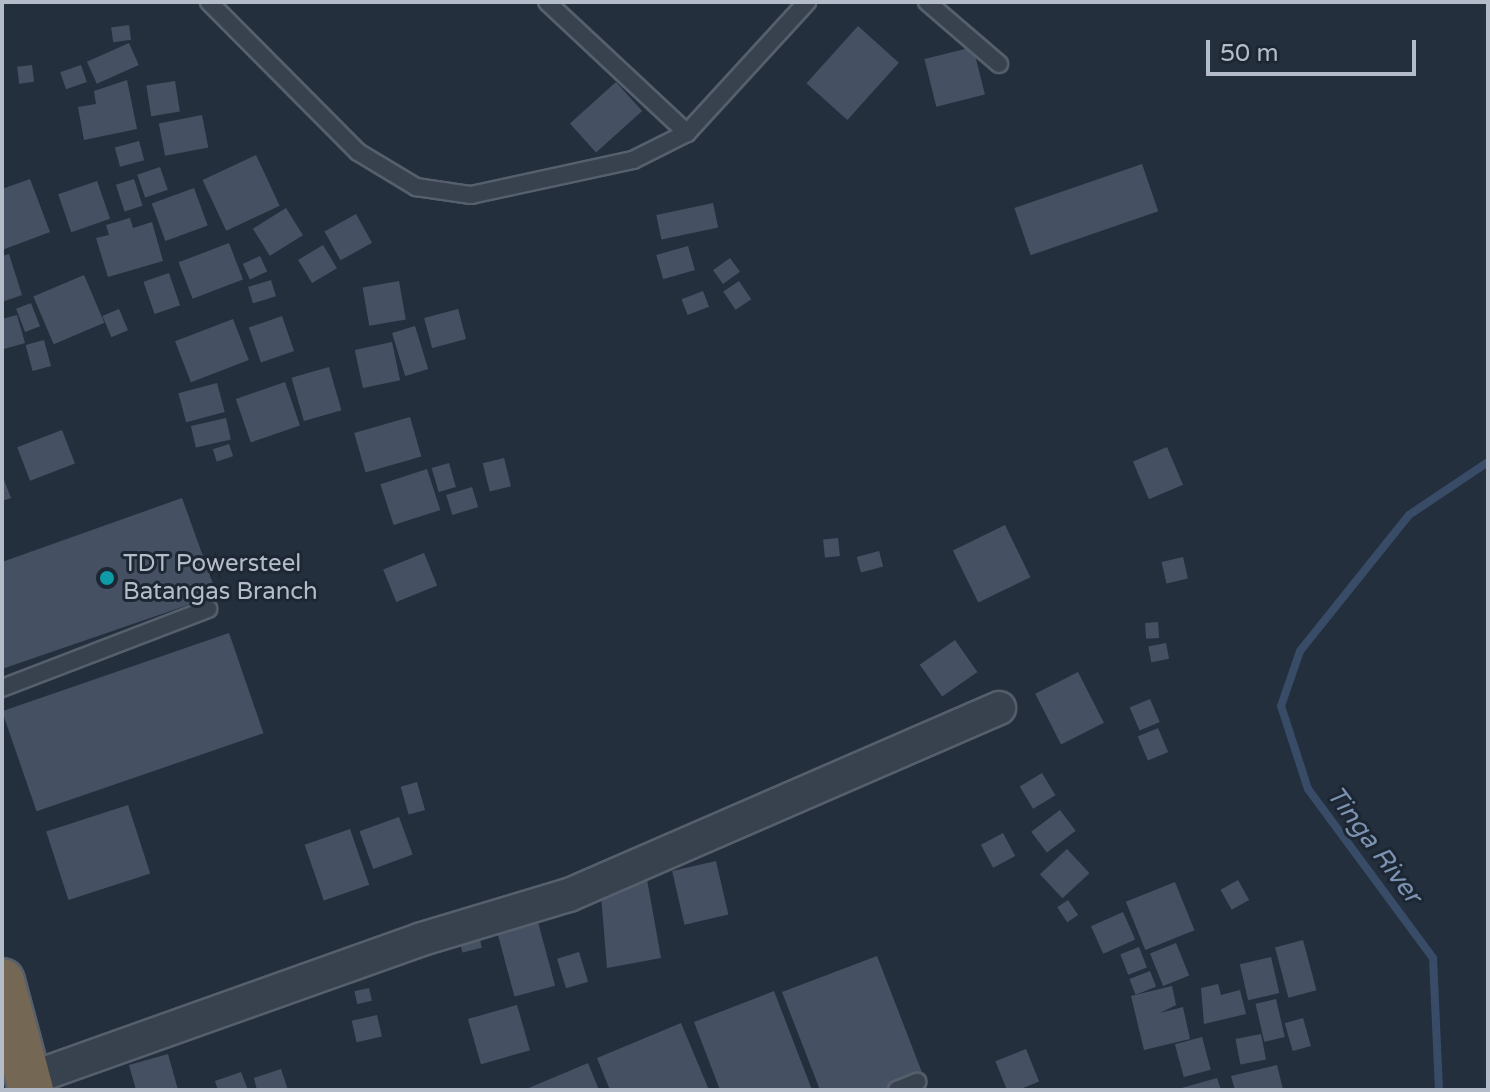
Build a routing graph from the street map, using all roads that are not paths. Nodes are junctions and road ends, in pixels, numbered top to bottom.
1 (209, 2) edge
2 (547, 2) edge
3 (807, 2) edge
4 (927, 2) edge
5 (999, 64) dead end
6 (687, 133) junction
7 (208, 609) dead end
8 (2, 688) edge
9 (999, 708) dead end
10 (2, 981) edge
11 (917, 1082) dead end
12 (30, 1084) edge
13 (897, 1090) edge

1 - 6 lane
2 - 6 lane
3 - 6 lane
4 - 5 lane
7 - 8 lane
9 - 12 street
10 - 12 highway
11 - 13 lane

